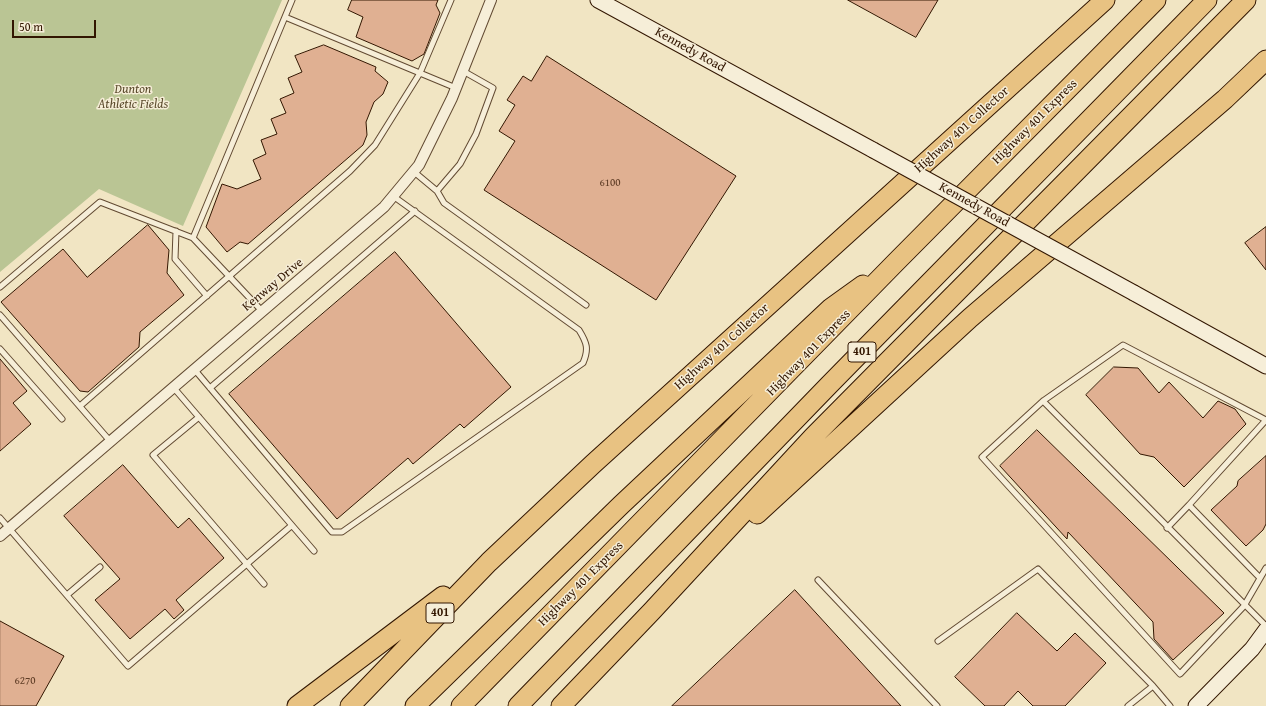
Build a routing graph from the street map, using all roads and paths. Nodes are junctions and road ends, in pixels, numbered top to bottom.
1 (292, 0) edge
2 (451, 0) edge
3 (491, 0) edge
4 (598, 0) edge
5 (1156, 0) edge
6 (1208, 0) edge
7 (1246, 0) edge
8 (1102, 3) edge
9 (285, 17) junction
10 (1266, 60) edge
11 (1266, 68) edge
12 (462, 71) junction
13 (420, 73) junction
14 (456, 88) junction
15 (1224, 99) junction
16 (413, 171) junction
17 (437, 190) junction
18 (393, 196) junction
19 (414, 211) junction
20 (176, 231) junction
21 (193, 238) junction
22 (896, 262) junction
23 (230, 276) junction
24 (0, 288) edge
25 (208, 296) junction
26 (586, 305) dead end
27 (262, 311) junction
28 (0, 315) edge
29 (0, 349) edge
30 (1266, 366) edge
31 (194, 369) junction
32 (173, 387) junction
33 (210, 388) junction
34 (1043, 401) junction
35 (80, 406) junction
36 (199, 417) junction
37 (62, 419) dead end
38 (1266, 420) edge
39 (110, 441) junction
40 (1189, 505) junction
41 (0, 518) edge
42 (291, 526) junction
43 (8, 528) junction
44 (1167, 528) junction
45 (0, 536) edge
46 (314, 551) dead end
47 (489, 562) junction
48 (247, 564) junction
49 (100, 567) dead end
50 (1266, 568) edge
51 (1260, 578) junction
52 (818, 580) dead end
53 (264, 584) dead end
54 (67, 596) junction
55 (1244, 606) junction
56 (652, 611) junction
57 (1266, 626) edge
58 (1266, 630) edge
59 (938, 641) dead end
60 (1153, 686) junction
61 (297, 706) edge
62 (350, 706) edge
63 (415, 706) edge
64 (461, 706) edge
65 (518, 706) edge
66 (561, 706) edge
67 (936, 706) edge
68 (1128, 706) edge
69 (1170, 706) edge
70 (1196, 706) edge

1 - 9 lane
2 - 13 lane
3 - 12 street, Kenway Drive
4 - 30 main road, Kennedy Road, bridge
5 - 22 highway, Highway 401 Express
6 - 65 highway, 401
7 - 56 highway, 401
8 - 47 highway, Highway 401 Collector / 401
9 - 13 lane
9 - 21 lane
10 - 15 highway
11 - 15 highway
12 - 14 street, Kenway Drive
12 - 17 lane
13 - 14 lane
13 - 23 lane
14 - 16 street, Kenway Drive
15 - 56 highway
16 - 17 lane
16 - 18 street, Kenway Drive
17 - 26 lane
18 - 19 lane
18 - 27 street, Kenway Drive
19 - 33 lane
19 - 33 lane
20 - 21 lane
20 - 24 lane
20 - 25 lane
21 - 23 lane
22 - 63 highway
22 - 64 highway, Highway 401 Express
23 - 25 lane
23 - 27 lane
25 - 35 lane
27 - 31 street, Kenway Drive
28 - 35 lane
29 - 37 lane
31 - 32 street, Kenway Drive
31 - 33 lane
32 - 36 lane
32 - 39 street, Kenway Drive
34 - 38 lane
34 - 44 lane
34 - 55 lane
35 - 39 lane
36 - 42 lane
36 - 48 lane
38 - 40 lane
39 - 43 street, Kenway Drive
40 - 44 lane
40 - 51 lane
41 - 43 lane
42 - 46 lane
42 - 48 lane
43 - 45 street, Kenway Drive
43 - 54 lane
44 - 55 lane
47 - 61 highway
47 - 62 highway, Highway 401 Collector / 401
48 - 53 lane
48 - 54 lane
49 - 54 lane
50 - 51 lane
51 - 55 lane
52 - 67 lane
55 - 57 lane
56 - 66 highway, 401
58 - 70 main road
59 - 60 lane
60 - 68 lane
60 - 69 lane

